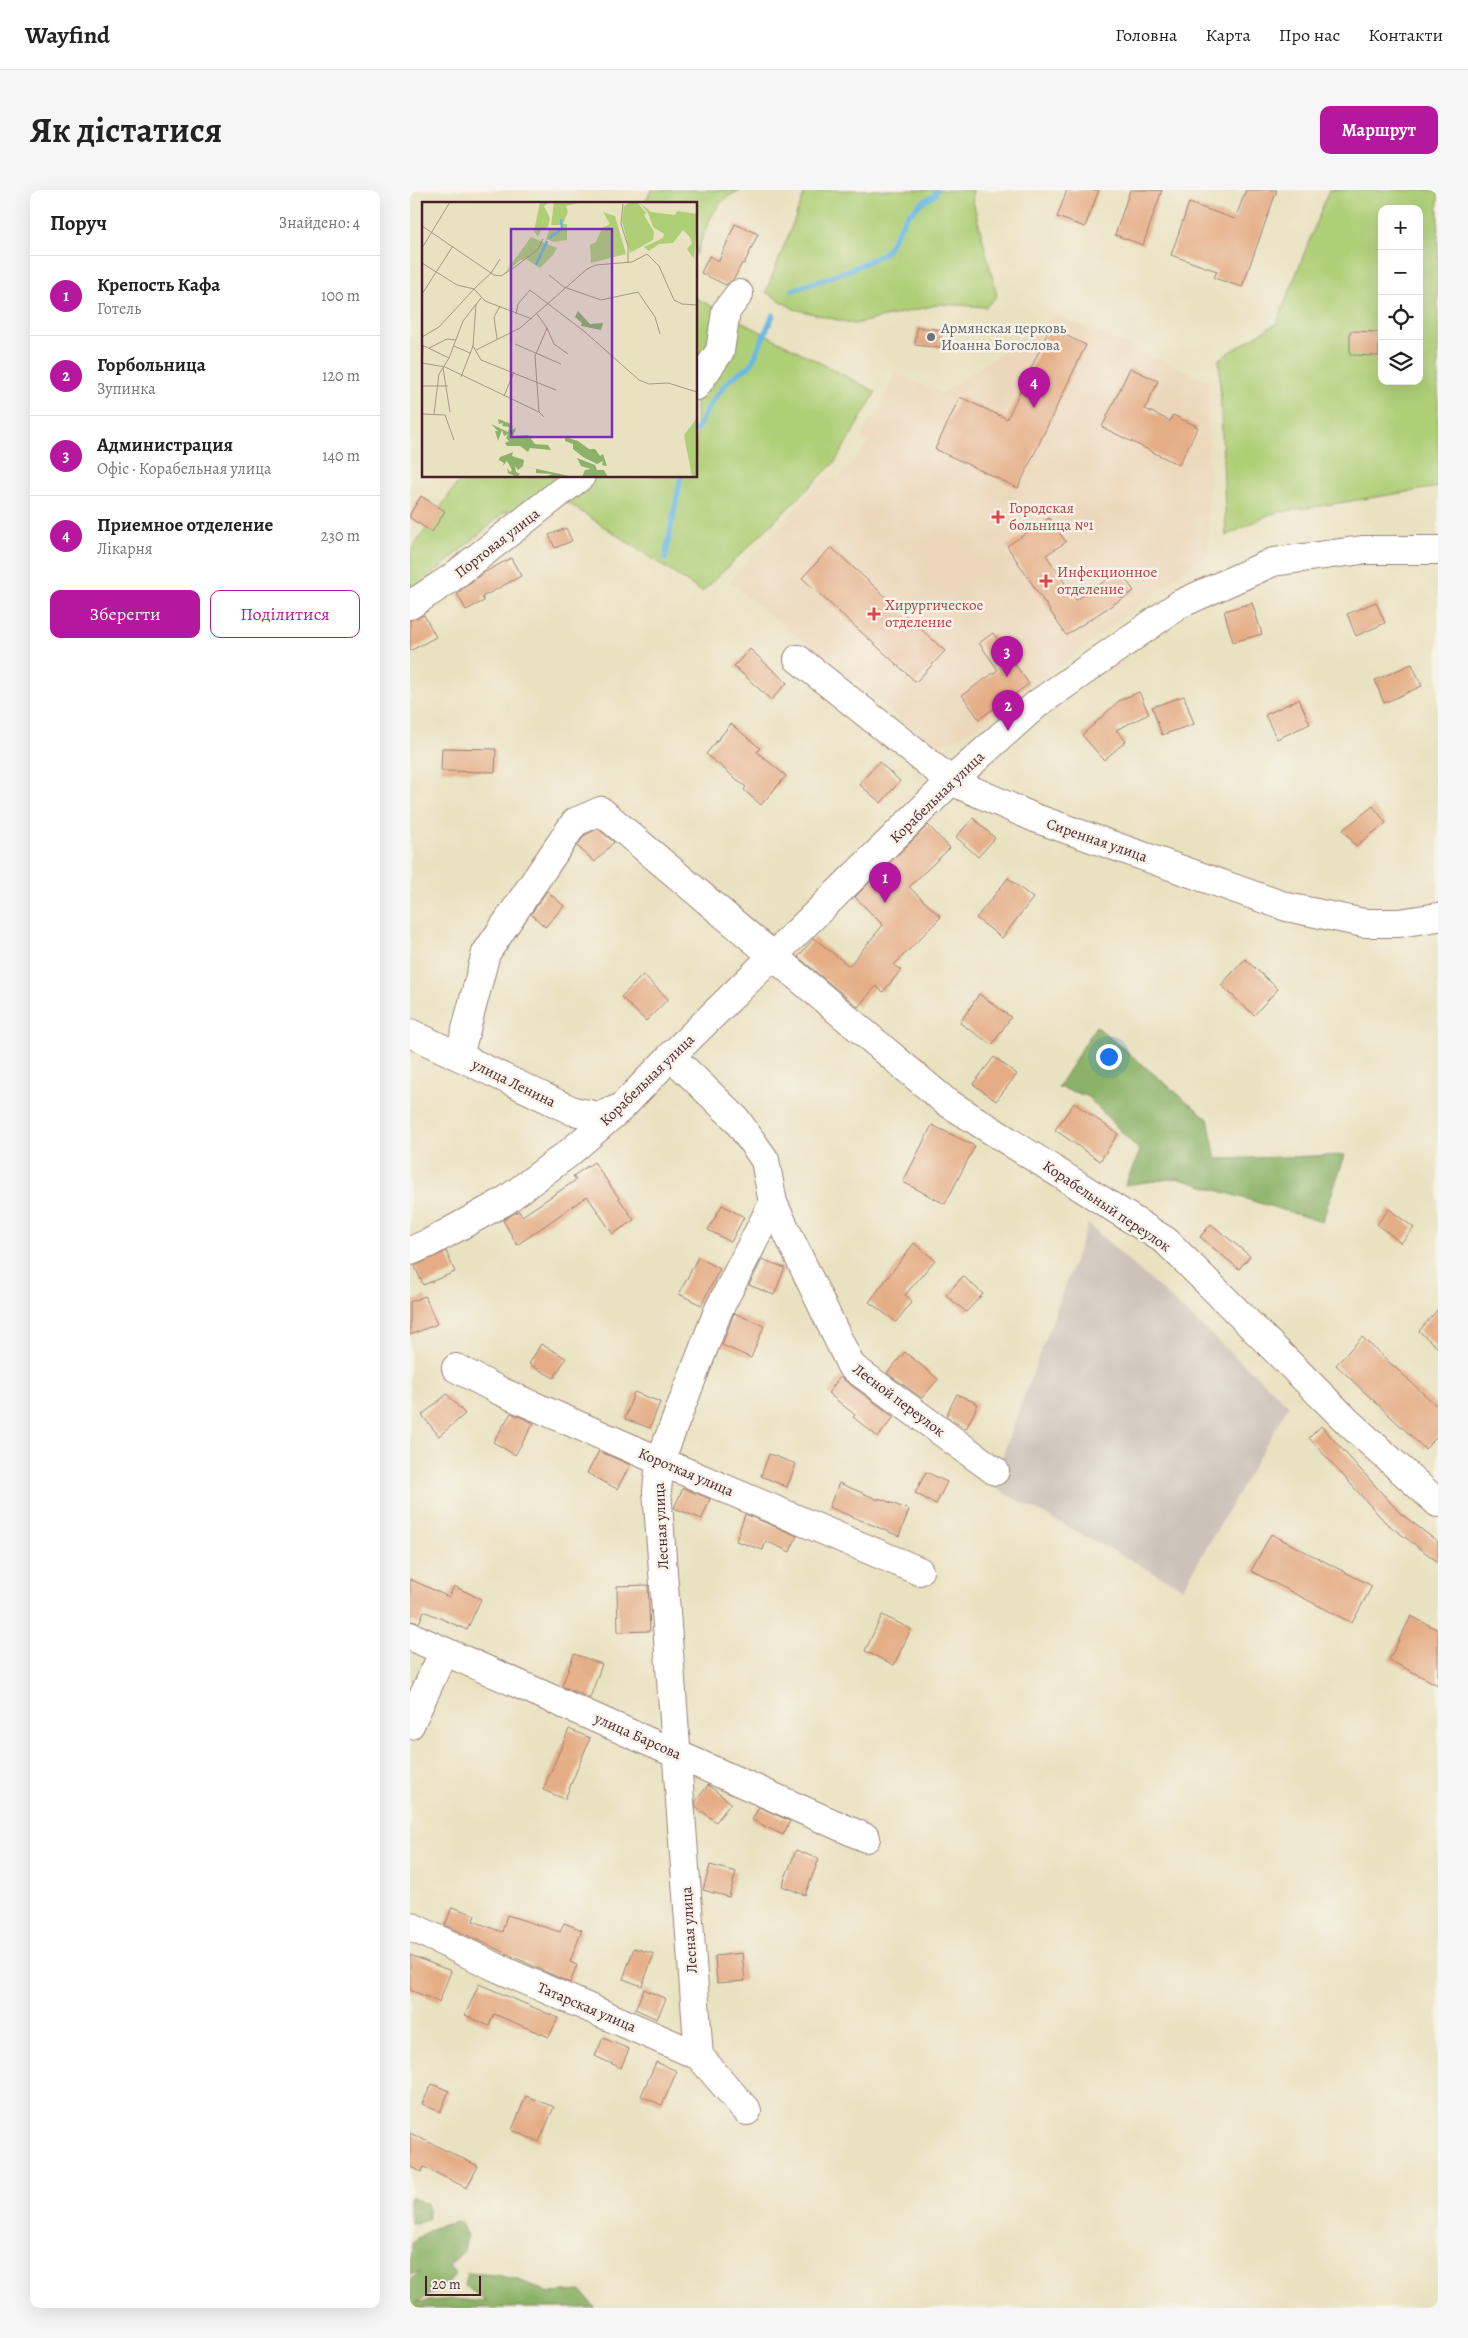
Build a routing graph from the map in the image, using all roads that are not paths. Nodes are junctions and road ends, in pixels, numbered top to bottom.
1 (739, 294) dead end
2 (698, 383) edge
3 (578, 478) edge
4 (1438, 550) edge
5 (410, 605) edge
6 (798, 659) dead end
7 (951, 781) junction
8 (1438, 917) edge
9 (774, 957) junction
10 (410, 1033) edge
11 (459, 1056) junction
12 (671, 1056) junction
13 (622, 1108) junction
14 (773, 1203) junction
15 (410, 1251) edge
16 (456, 1368) dead end
17 (660, 1462) junction
18 (995, 1472) dead end
19 (1438, 1503) edge
20 (919, 1571) dead end
21 (410, 1636) edge
22 (444, 1651) junction
23 (410, 1725) edge
24 (677, 1753) junction
25 (866, 1838) dead end
26 (410, 1926) edge
27 (699, 2056) junction
28 (747, 2111) dead end

1 - 2 street
3 - 5 street, Портовая улица
4 - 7 street, Корабельная улица
6 - 7 street, Сиренная улица
7 - 8 street, Сиренная улица
7 - 9 street, Корабельная улица
9 - 11 street, Корабельный переулок
9 - 12 street, Корабельная улица
9 - 19 street, Корабельный переулок
10 - 11 street, улица Ленина
11 - 13 street, улица Ленина
12 - 13 street, Корабельная улица
12 - 14 street
13 - 15 street, Корабельная улица
14 - 17 street, Лесная улица
14 - 18 street, Лесной переулок
16 - 17 street, Короткая улица
17 - 20 street, Короткая улица
17 - 24 street, Лесная улица
21 - 22 street, улица Барсова
22 - 23 street
22 - 24 street, улица Барсова
24 - 25 street, улица Барсова
24 - 27 street, Лесная улица
26 - 27 street, Татарская улица
27 - 28 street, Татарская улица

